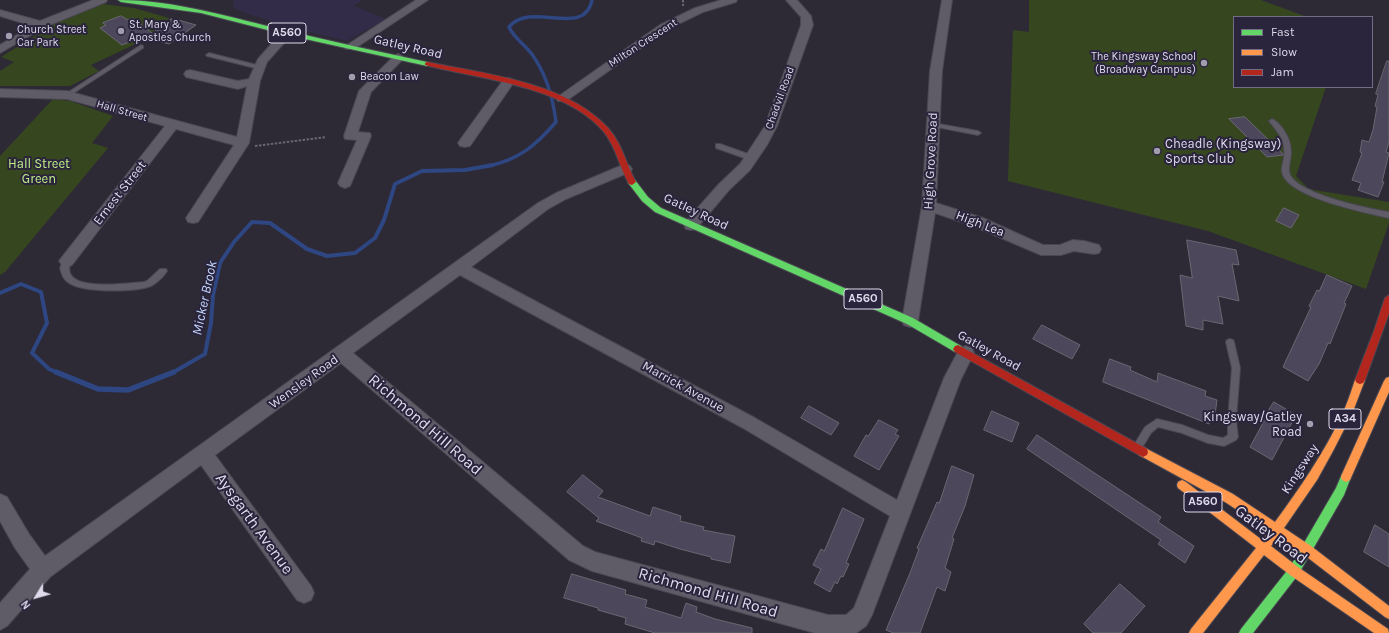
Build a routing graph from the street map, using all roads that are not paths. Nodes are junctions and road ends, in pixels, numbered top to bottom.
1 (102, 0) edge
2 (121, 0) edge
3 (423, 0) edge
4 (732, 0) edge
5 (791, 0) edge
6 (947, 0) edge
7 (212, 6) dead end
8 (201, 11) junction
9 (0, 13) edge
10 (41, 25) junction
11 (287, 33) junction
12 (350, 47) junction
13 (141, 48) road end
14 (0, 50) edge
15 (209, 55) dead end
16 (398, 58) junction
17 (259, 67) junction
18 (190, 74) dead end
19 (254, 81) junction
20 (508, 82) junction
21 (0, 92) edge
22 (67, 95) junction
23 (560, 97) junction
24 (1272, 121) dead end
25 (172, 125) junction
26 (934, 125) junction
27 (978, 133) dead end
28 (242, 142) junction
29 (465, 143) dead end
30 (718, 146) dead end
31 (752, 158) junction
32 (625, 169) junction
33 (345, 183) dead end
34 (929, 206) junction
35 (1389, 215) edge
36 (193, 218) dead end
37 (691, 225) junction
38 (1094, 249) dead end
39 (67, 261) joint
40 (460, 268) junction
41 (163, 271) dead end
42 (1389, 298) edge
43 (910, 320) junction
44 (1230, 342) dead end
45 (966, 353) junction
46 (342, 354) junction
47 (1389, 381) edge
48 (1137, 448) junction
49 (1145, 453) junction
50 (204, 454) junction
51 (0, 503) edge
52 (902, 513) junction
53 (1276, 528) junction
54 (1263, 548) junction
55 (1307, 550) junction
56 (43, 570) junction
57 (1294, 571) junction
58 (304, 593) dead end
59 (1389, 613) edge
60 (0, 619) edge
61 (1195, 633) edge
62 (1245, 633) edge
63 (1384, 633) edge

1 - 10 street
2 - 8 main road, A560
3 - 12 street
4 - 23 street, Milton Crescent
5 - 31 street, Chadvil Road
6 - 26 street, High Grove Road
7 - 8 main road
8 - 11 main road, Gatley Road / A560
9 - 10 street
10 - 14 street
11 - 12 main road, Gatley Road / A560
11 - 17 street
12 - 16 main road, Gatley Road / A560
13 - 22 lane
15 - 17 lane
16 - 20 main road, Gatley Road / A560
16 - 33 street
17 - 19 street
18 - 19 street
19 - 28 street
20 - 23 main road, Gatley Road / A560
20 - 29 street
21 - 22 street, Hall Street
22 - 25 street, Hall Street
23 - 32 main road, Gatley Road / A560
24 - 35 lane
25 - 28 street, Hall Street
25 - 39 street, Ernest Street
26 - 27 lane
26 - 34 street, High Grove Road
28 - 36 street
30 - 31 lane
31 - 37 street, Chadvil Road
32 - 37 main road, Gatley Road / A560
32 - 40 street, Wensley Road
34 - 38 street, High Lea
34 - 43 street, High Grove Road
37 - 43 main road, Gatley Road / A560
39 - 41 lane
40 - 46 street, Wensley Road
40 - 52 street, Marrick Avenue
42 - 53 main road, Kingsway / A34
43 - 45 main road, Gatley Road / A560
44 - 48 lane
45 - 48 main road, Gatley Road / A560
45 - 52 street, Richmond Hill Road
46 - 50 street, Wensley Road
46 - 52 street, Richmond Hill Road
47 - 55 main road, A34
48 - 49 main road, Gatley Road / A560
49 - 53 main road, Gatley Road / A560
49 - 54 main road, Gatley Road / A560
50 - 56 street, Wensley Road
50 - 58 street, Aysgarth Avenue
51 - 56 street
53 - 54 main road, Kingsway / A34
53 - 55 main road, Gatley Road / A560
54 - 57 main road, Gatley Road / A560
54 - 61 main road, Kingsway / A34
55 - 57 main road, A34
55 - 59 main road, Gatley Road / A560
56 - 60 street, Wensley Road
57 - 62 main road, A34
57 - 63 main road, Gatley Road / A560

